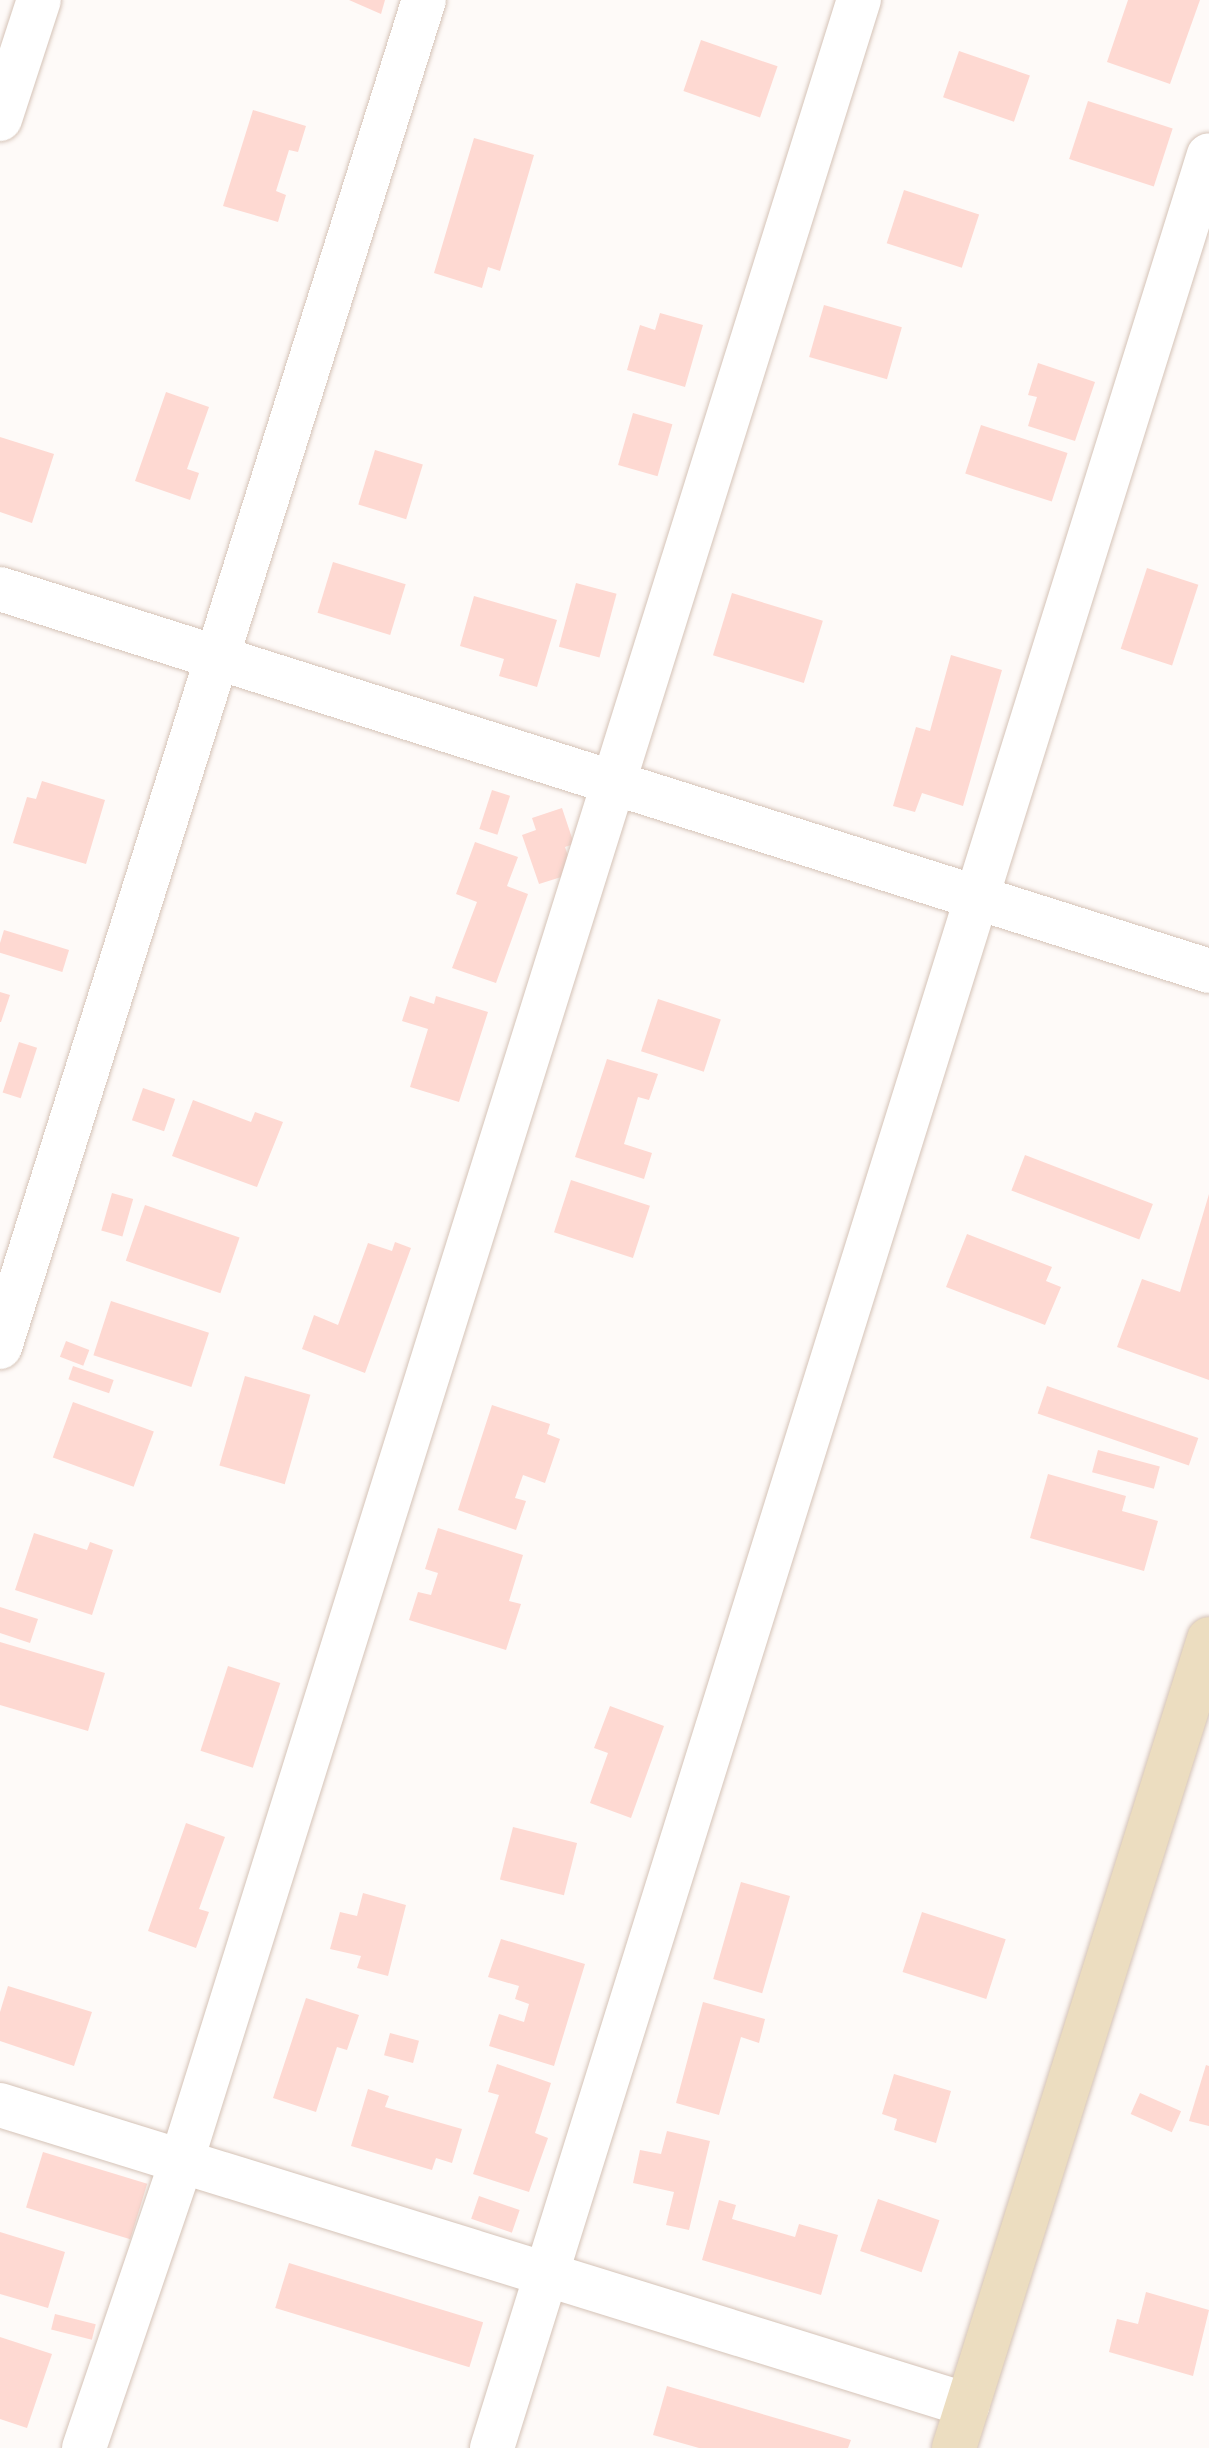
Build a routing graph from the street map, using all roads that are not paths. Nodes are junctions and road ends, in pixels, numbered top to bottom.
1 (39, 0) edge
2 (424, 0) edge
3 (859, 0) edge
4 (0, 119) edge
5 (1209, 155) edge
6 (0, 589) edge
7 (214, 657) junction
8 (616, 783) junction
9 (978, 899) junction
10 (1209, 971) edge
11 (0, 1347) edge
12 (1209, 1639) edge
13 (0, 2105) edge
14 (181, 2163) junction
15 (546, 2278) junction
16 (968, 2405) junction
17 (84, 2448) edge
18 (492, 2448) edge
19 (954, 2448) edge

1 - 4 street
2 - 7 street
3 - 8 street
5 - 9 street
6 - 7 street
7 - 8 street
7 - 11 street
8 - 9 street
8 - 14 street
9 - 10 street
9 - 15 street
12 - 16 street
13 - 14 street
14 - 15 street
14 - 17 street
15 - 16 street
15 - 18 street
16 - 19 street

